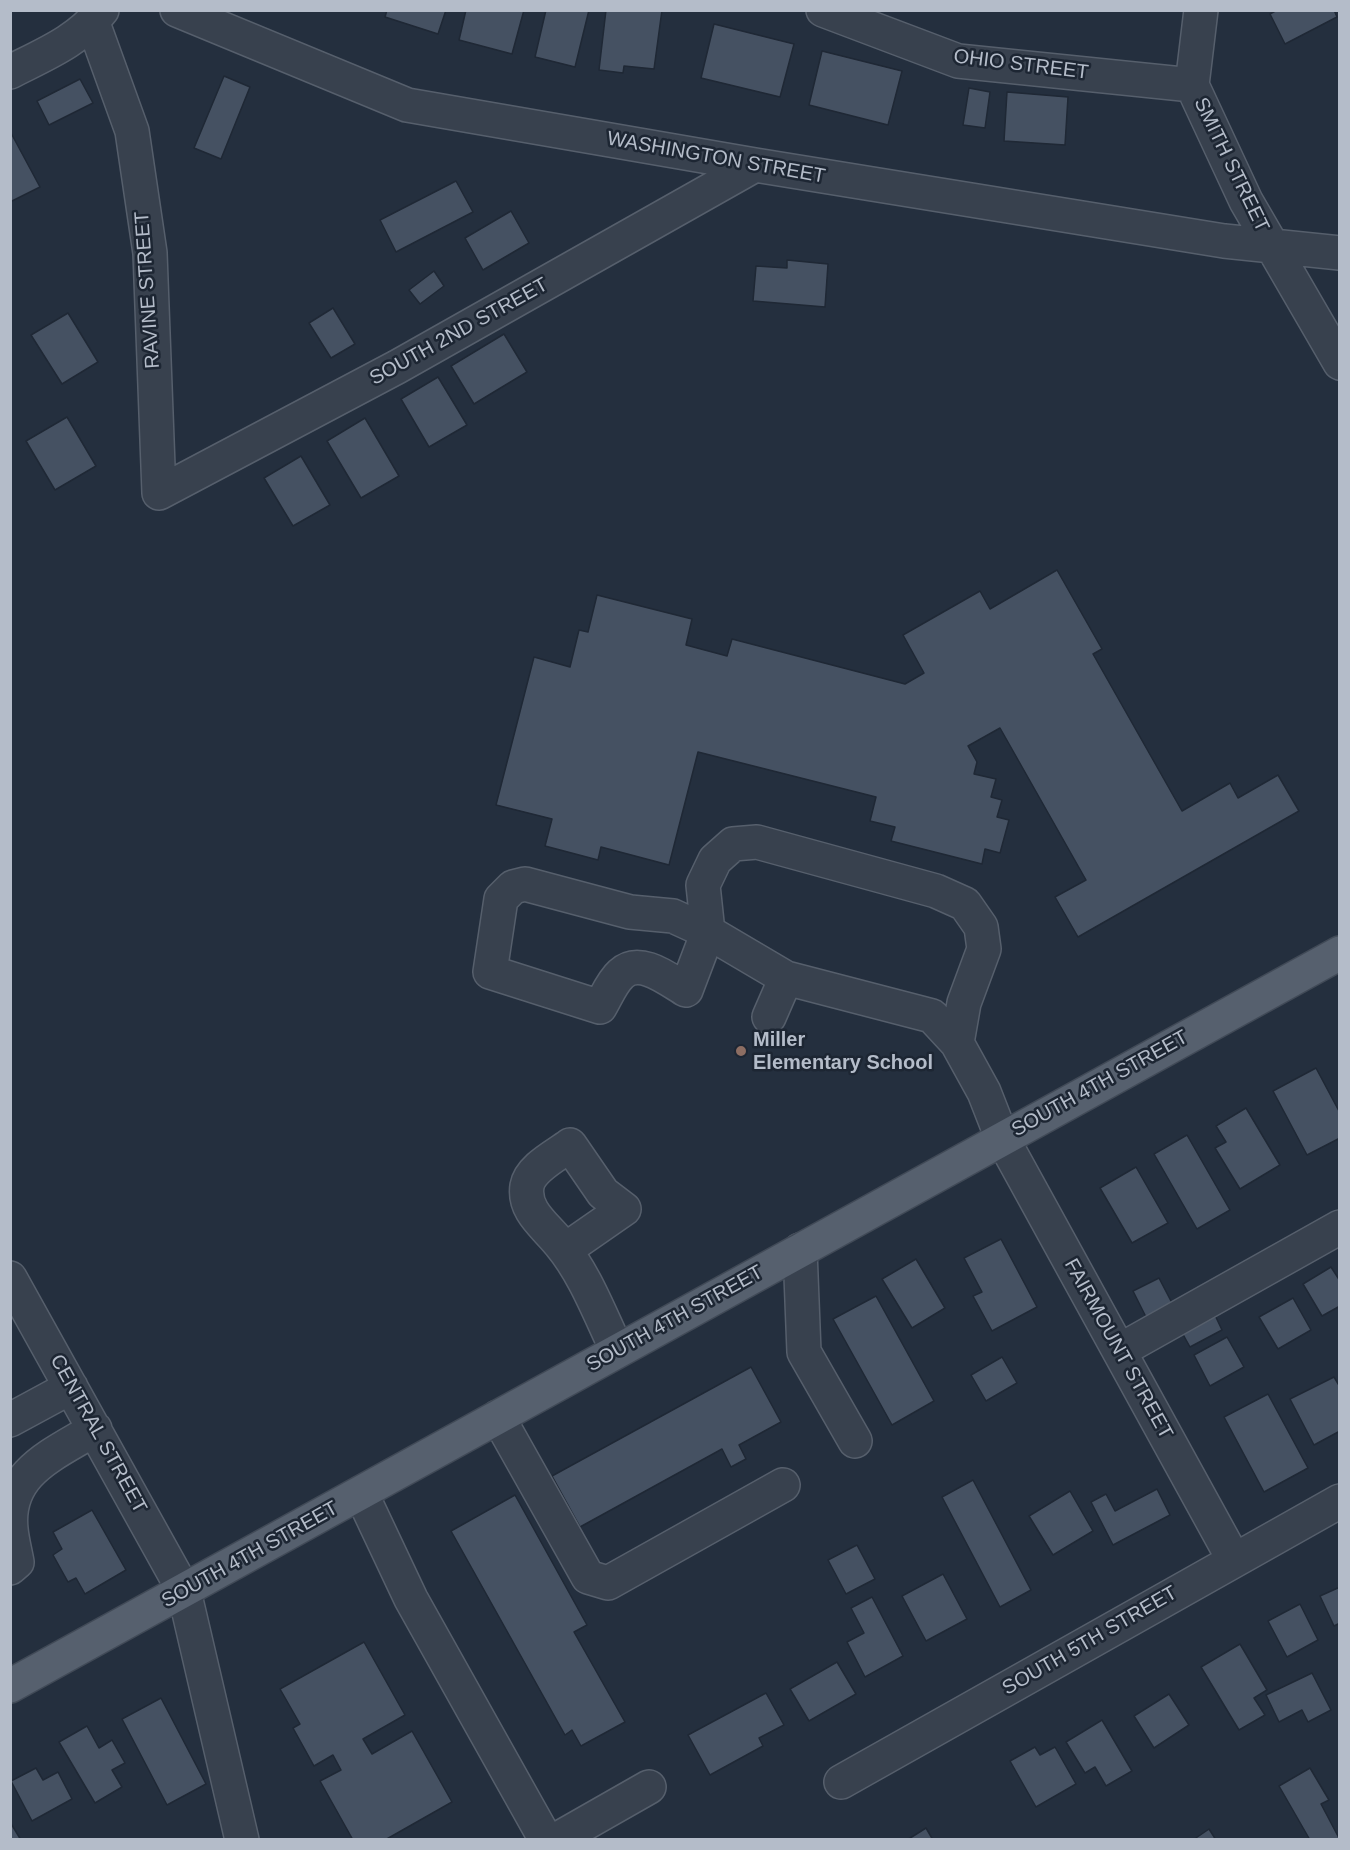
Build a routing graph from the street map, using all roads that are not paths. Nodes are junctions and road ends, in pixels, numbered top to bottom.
1 (177, 10) edge
2 (823, 10) edge
3 (1201, 10) edge
4 (98, 17) edge
5 (10, 72) edge
6 (1191, 84) junction
7 (755, 165) junction
8 (1272, 247) junction
9 (1340, 253) edge
10 (1340, 363) edge
11 (159, 493) joint
12 (708, 932) junction
13 (1340, 953) edge
14 (786, 978) junction
15 (769, 1017) dead end
16 (957, 1043) junction
17 (1002, 1138) junction
18 (1340, 1227) edge
19 (565, 1250) junction
20 (800, 1250) junction
21 (10, 1278) edge
22 (617, 1350) junction
23 (1119, 1351) junction
24 (71, 1387) junction
25 (498, 1416) junction
26 (10, 1420) edge
27 (95, 1429) junction
28 (855, 1442) dead end
29 (783, 1485) dead end
30 (361, 1493) junction
31 (1340, 1501) edge
32 (1234, 1560) junction
33 (10, 1568) edge
34 (184, 1591) junction
35 (10, 1686) edge
36 (841, 1782) dead end
37 (649, 1787) dead end
38 (242, 1839) edge
39 (546, 1839) edge
40 (556, 1839) edge

1 - 7 street, WASHINGTON STREET
2 - 6 street, OHIO STREET
3 - 6 street, SMITH STREET
4 - 5 street
4 - 11 street, RAVINE STREET
6 - 8 street, SMITH STREET
7 - 8 street, WASHINGTON STREET
7 - 11 street, SOUTH 2ND STREET
8 - 9 street, WASHINGTON STREET
8 - 10 street, SMITH STREET
12 - 12 street, FAIRMOUNT STREET
12 - 14 street, FAIRMOUNT STREET
12 - 16 street
13 - 17 main road, SOUTH 4TH STREET
14 - 15 street
14 - 16 street, FAIRMOUNT STREET
16 - 17 street, FAIRMOUNT STREET
17 - 20 main road, SOUTH 4TH STREET
17 - 23 street, FAIRMOUNT STREET
18 - 23 street
19 - 19 street
19 - 22 street
20 - 22 main road, SOUTH 4TH STREET
20 - 28 street
21 - 24 street, CENTRAL STREET
22 - 25 main road, SOUTH 4TH STREET
23 - 32 street, FAIRMOUNT STREET
24 - 26 street
24 - 27 street, CENTRAL STREET
25 - 29 street
25 - 30 main road, SOUTH 4TH STREET
27 - 33 street
27 - 34 street, CENTRAL STREET
30 - 34 main road, SOUTH 4TH STREET
30 - 39 street
31 - 32 street, SOUTH 5TH STREET
32 - 36 street, SOUTH 5TH STREET
34 - 35 main road, SOUTH 4TH STREET
34 - 38 street, CENTRAL STREET
37 - 40 street

